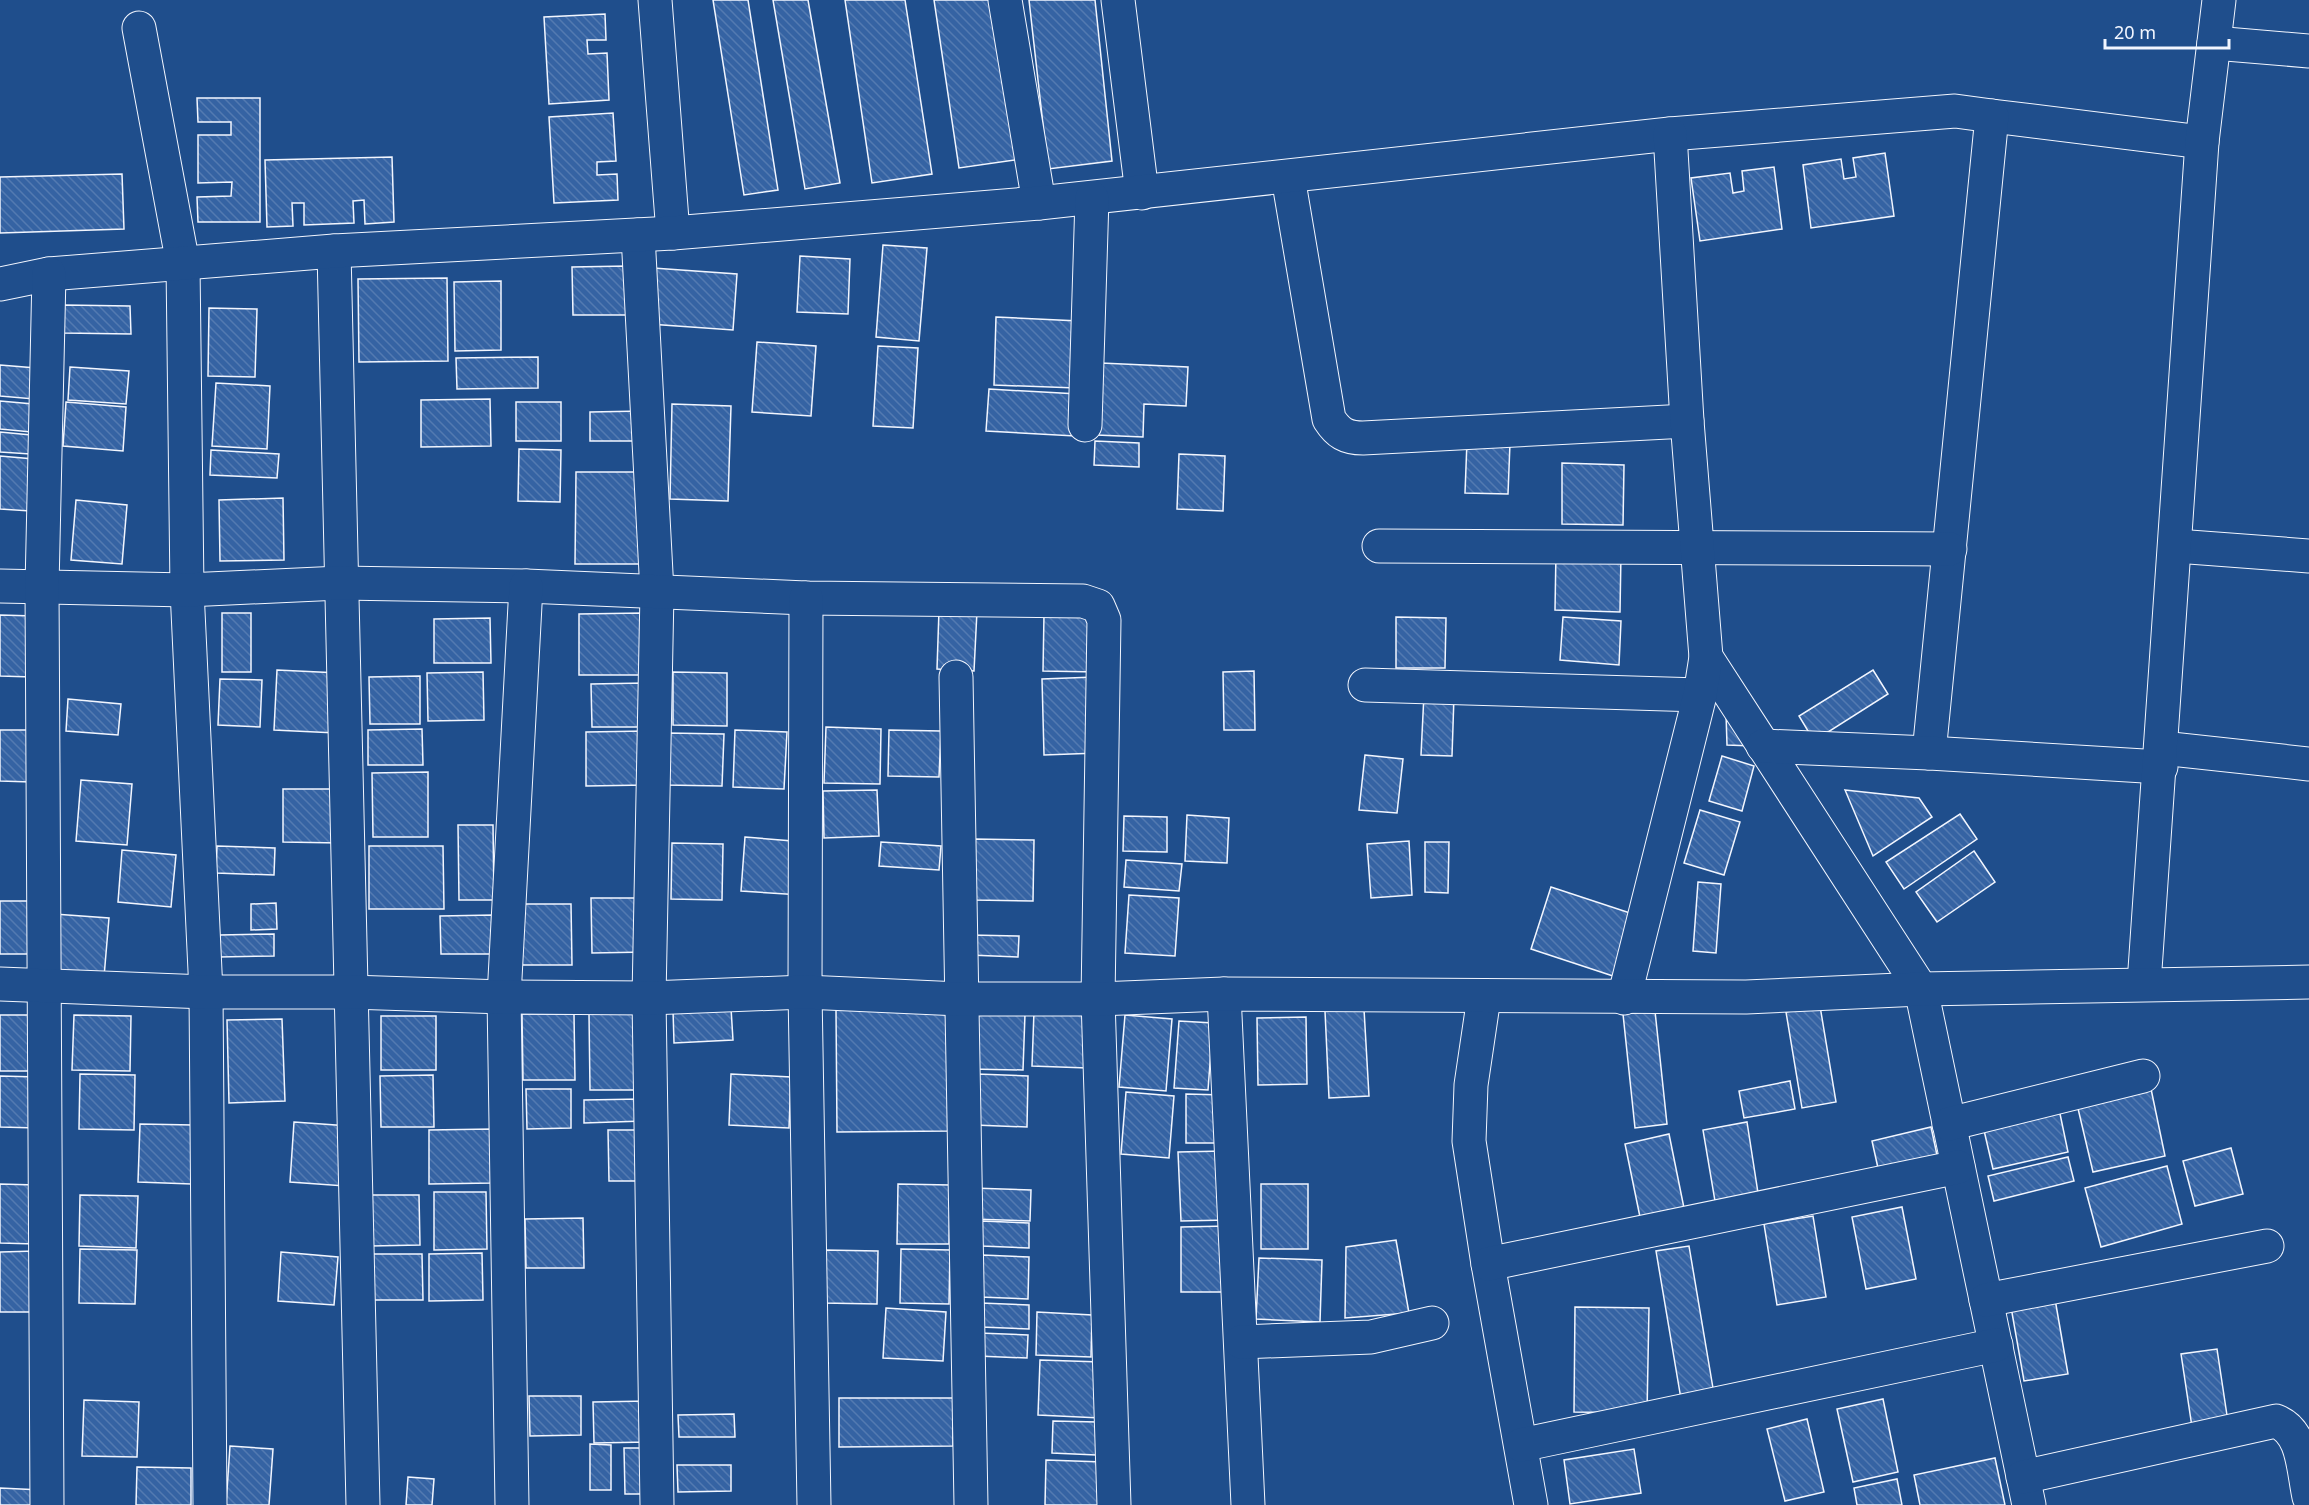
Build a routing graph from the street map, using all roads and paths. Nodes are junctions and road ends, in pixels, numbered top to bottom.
1 (656, 0) edge
2 (1005, 0) edge
3 (1118, 0) edge
4 (2219, 0) edge
5 (139, 28) dead end
6 (2214, 43) junction
7 (2309, 51) edge
8 (1992, 116) junction
9 (1670, 134) junction
10 (2202, 142) junction
11 (1288, 177) junction
12 (1142, 193) junction
13 (1092, 198) junction
14 (1039, 203) junction
15 (673, 233) junction
16 (638, 235) junction
17 (334, 251) junction
18 (183, 264) junction
19 (49, 274) junction
20 (0, 284) edge
21 (1687, 421) junction
22 (1085, 425) dead end
23 (1379, 546) dead end
24 (2176, 546) junction
25 (1697, 547) junction
26 (1950, 549) junction
27 (2309, 556) edge
28 (339, 583) junction
29 (0, 586) edge
30 (526, 586) junction
31 (42, 588) junction
32 (187, 590) junction
33 (657, 592) junction
34 (806, 598) junction
35 (1706, 657) junction
36 (956, 677) dead end
37 (1365, 685) dead end
38 (1700, 695) junction
39 (1763, 746) junction
40 (1929, 753) junction
41 (2162, 758) junction
42 (2309, 764) edge
43 (2309, 982) edge
44 (0, 984) edge
45 (2144, 984) junction
46 (46, 986) junction
47 (1921, 989) junction
48 (206, 992) junction
49 (350, 992) junction
50 (805, 992) junction
51 (1224, 994) junction
52 (504, 997) junction
53 (1484, 997) junction
54 (649, 998) junction
55 (1624, 998) junction
56 (960, 999) junction
57 (1098, 999) junction
58 (2143, 1076) dead end
59 (1949, 1124) junction
60 (1958, 1167) junction
61 (2267, 1246) dead end
62 (1488, 1264) junction
63 (1986, 1300) junction
64 (1432, 1323) dead end
65 (1241, 1342) junction
66 (1995, 1345) junction
67 (1521, 1445) junction
68 (2026, 1491) edge
69 (2309, 1497) edge
70 (47, 1505) edge
71 (210, 1505) edge
72 (363, 1505) edge
73 (512, 1505) edge
74 (657, 1505) edge
75 (814, 1505) edge
76 (971, 1505) edge
77 (1114, 1505) edge
78 (1248, 1505) edge
79 (1531, 1505) edge

1 - 15 street
2 - 14 street
3 - 12 street
4 - 6 street
5 - 18 street
6 - 7 street
6 - 10 street
8 - 9 street
8 - 10 street
8 - 26 street
9 - 11 street
9 - 21 street
10 - 24 street
11 - 12 street
11 - 21 street
12 - 13 street
13 - 14 street
13 - 22 street
14 - 15 street
15 - 16 street
16 - 17 street
16 - 33 street
17 - 18 street
17 - 28 street
18 - 19 street
18 - 32 street
19 - 20 street
19 - 31 street
21 - 25 street
23 - 25 street
24 - 27 street
24 - 41 street
25 - 26 street
25 - 35 street
26 - 40 street
28 - 30 street
28 - 32 street
28 - 49 street
29 - 31 street
30 - 33 street
30 - 52 street
31 - 32 street
31 - 46 street
32 - 48 street
33 - 34 street
33 - 54 street
34 - 50 street
34 - 57 street
35 - 38 street
35 - 39 street
36 - 56 street
37 - 38 street
38 - 55 street
39 - 40 street
39 - 47 street
40 - 41 street
41 - 42 street
41 - 45 street
43 - 45 street
44 - 46 street
45 - 47 street
46 - 48 street
46 - 70 street
47 - 55 street
47 - 59 street
48 - 49 street
48 - 71 street
49 - 52 street
49 - 72 street
50 - 54 street
50 - 56 street
50 - 75 street
51 - 53 street
51 - 57 street
51 - 65 street
52 - 54 street
52 - 73 street
53 - 55 street
53 - 62 street
54 - 74 street
56 - 57 street
56 - 76 street
57 - 77 street
58 - 59 street
59 - 60 street
60 - 62 street
60 - 63 street
61 - 63 street
62 - 67 street
63 - 66 street
64 - 65 street
65 - 78 street
66 - 67 street
66 - 68 street
67 - 79 street
68 - 69 street

